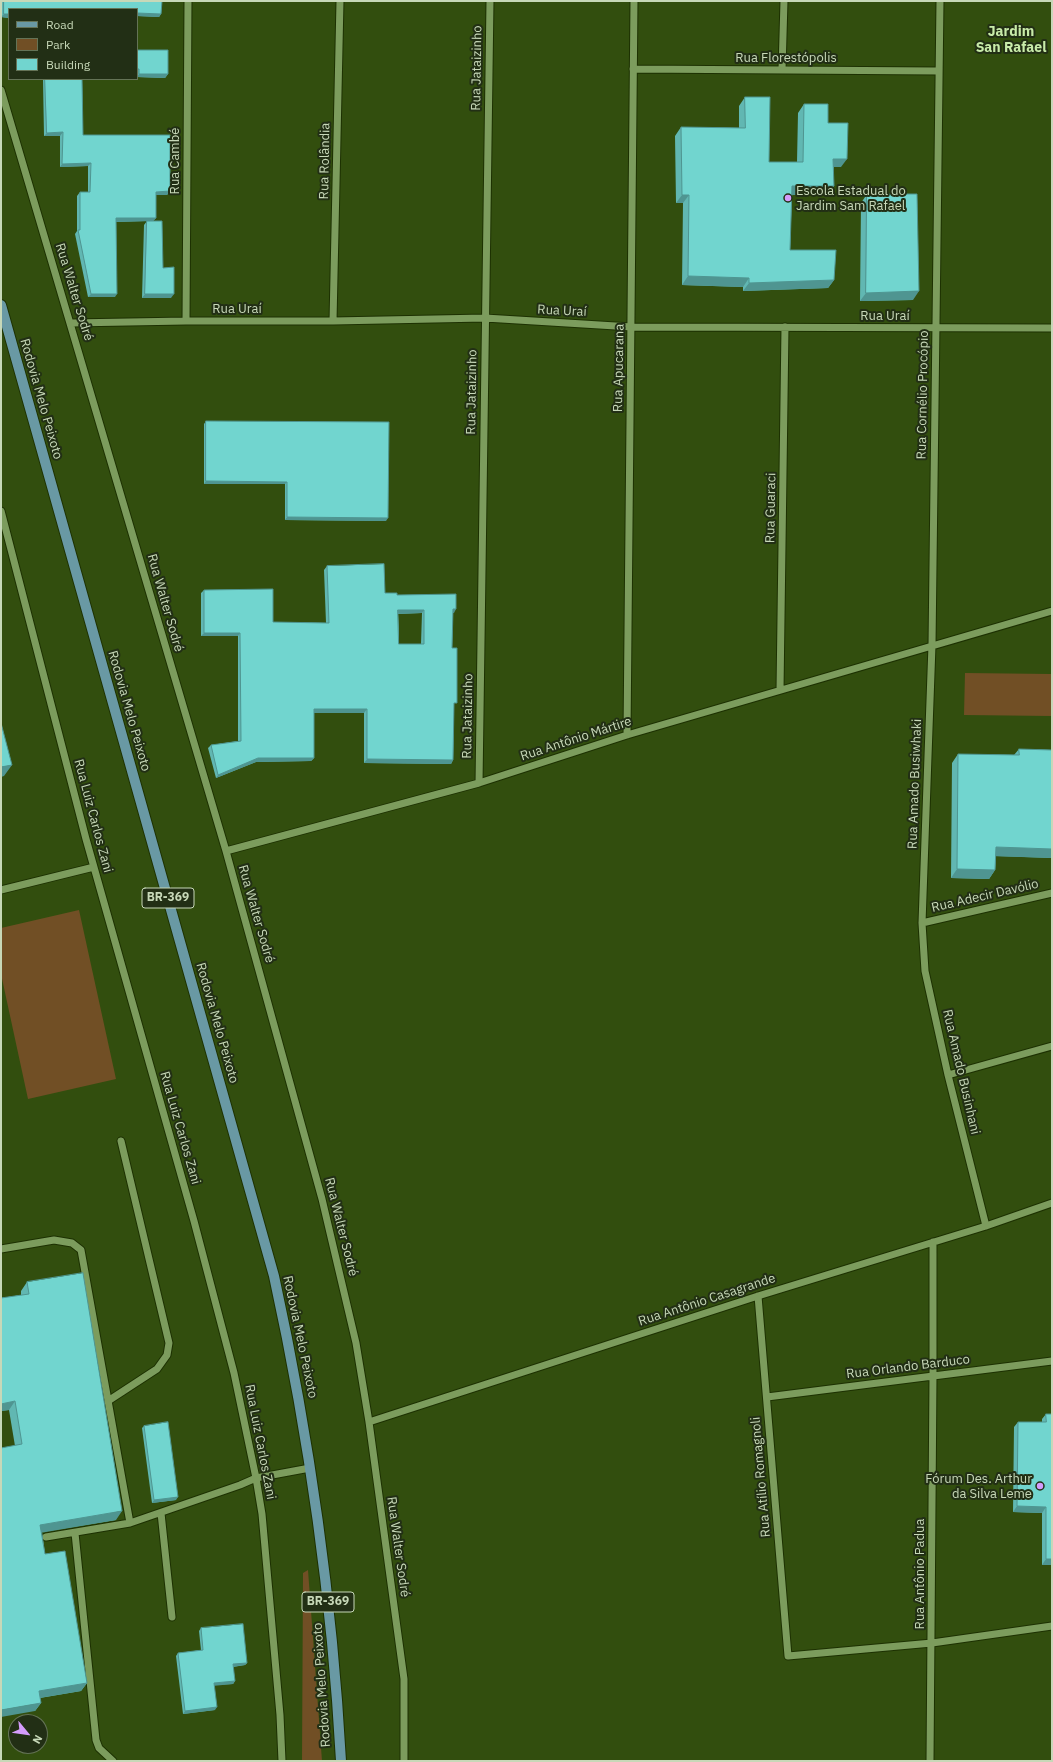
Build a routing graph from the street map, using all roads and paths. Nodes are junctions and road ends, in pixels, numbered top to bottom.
1 (188, 1) edge
2 (340, 1) edge
3 (490, 1) edge
4 (634, 1) edge
5 (784, 1) edge
6 (940, 1) edge
7 (634, 69) junction
8 (782, 70) junction
9 (938, 71) junction
10 (1, 90) edge
11 (1, 305) edge
12 (485, 318) junction
13 (186, 321) junction
14 (333, 322) junction
15 (70, 323) junction
16 (632, 327) junction
17 (785, 327) junction
18 (936, 328) junction
19 (1052, 328) edge
20 (1, 511) edge
21 (1052, 612) edge
22 (932, 645) junction
23 (780, 690) junction
24 (627, 735) junction
25 (479, 783) junction
26 (226, 851) junction
27 (94, 867) junction
28 (1, 890) edge
29 (1052, 893) edge
30 (922, 923) junction
31 (1052, 1046) edge
32 (948, 1074) junction
33 (121, 1142) dead end
34 (1052, 1203) edge
35 (986, 1226) junction
36 (933, 1242) junction
37 (1, 1249) edge
38 (758, 1296) junction
39 (1052, 1361) edge
40 (933, 1376) junction
41 (767, 1397) junction
42 (108, 1401) junction
43 (369, 1422) junction
44 (310, 1468) junction
45 (256, 1478) junction
46 (161, 1513) junction
47 (130, 1523) junction
48 (75, 1532) junction
49 (46, 1537) edge
50 (172, 1617) dead end
51 (1052, 1626) edge
52 (932, 1643) junction
53 (113, 1761) edge
54 (282, 1761) edge
55 (341, 1761) edge
56 (404, 1761) edge
57 (930, 1761) edge

1 - 13 street, Rua Cambé
2 - 14 street, Rua Rolândia
3 - 12 street, Rua Jataizinho
4 - 7 street, Rua Apucarana
5 - 8 street
6 - 9 street, Rua Cornélio Procópio
7 - 8 street, Rua Florestópolis
7 - 16 street, Rua Apucarana
8 - 9 street, Rua Florestópolis
9 - 18 street, Rua Cornélio Procópio
10 - 15 street, Rua Walter Sodré
11 - 44 main road, Rodovia Melo Peixoto / BR-369
12 - 14 street, Rua Uraí
12 - 16 street, Rua Uraí
12 - 25 street, Rua Jataizinho
13 - 14 street, Rua Uraí
13 - 15 street, Rua Uraí
15 - 26 street, Rua Walter Sodré
16 - 17 street, Rua Uraí
16 - 24 street, Rua Apucarana
17 - 18 street, Rua Uraí
17 - 23 street, Rua Guaraci
18 - 19 street, Rua Uraí
18 - 22 street, Rua Cornélio Procópio
20 - 27 street, Rua Luiz Carlos Zani
21 - 22 street, Rua Antônio Mártire
22 - 23 street, Rua Antônio Mártire
22 - 30 street, Rua Amado Busiwhaki
23 - 24 street, Rua Antônio Mártire
24 - 25 street, Rua Antônio Mártire
25 - 26 street, Rua Antônio Mártire
26 - 43 street, Rua Walter Sodré
27 - 28 street
27 - 45 street, Rua Luiz Carlos Zani
29 - 30 street, Rua Adecir Davólio
30 - 32 street, Rua Amado Businhani
31 - 32 street
32 - 35 street, Rua Amado Businhani
33 - 42 street
34 - 35 street, Rua Antônio Casagrande
35 - 36 street, Rua Antônio Casagrande
36 - 38 street, Rua Antônio Casagrande
36 - 40 street, Rua Antônio Padua
37 - 42 street
38 - 41 street, Rua Atílio Romagnoli
38 - 43 street, Rua Antônio Casagrande
39 - 40 street, Rua Orlando Barduco
40 - 41 street, Rua Orlando Barduco
40 - 52 street, Rua Antônio Padua
41 - 52 street, Rua Atílio Romagnoli
42 - 47 street
43 - 56 street, Rua Walter Sodré
44 - 45 street
44 - 55 main road, Rodovia Melo Peixoto / BR-369
45 - 46 street
45 - 54 street, Rua Luiz Carlos Zani
46 - 47 street
46 - 50 street
47 - 48 street
48 - 49 street
48 - 53 street
51 - 52 street
52 - 57 street, Rua Antônio Padua

